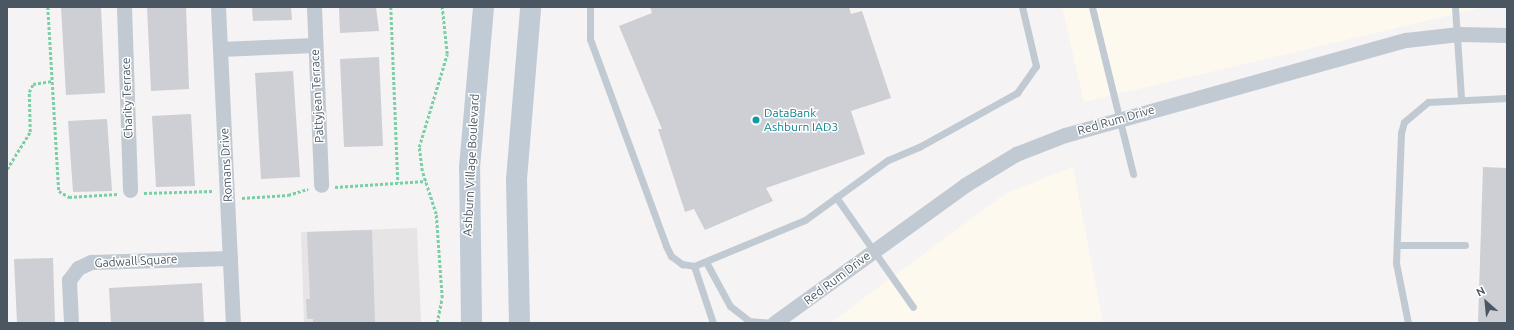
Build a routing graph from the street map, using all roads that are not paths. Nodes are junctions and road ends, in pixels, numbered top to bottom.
1 (124, 7) edge
2 (218, 7) edge
3 (314, 7) edge
4 (483, 7) edge
5 (530, 7) edge
6 (590, 7) edge
7 (1022, 7) edge
8 (1092, 7) edge
9 (1455, 7) edge
10 (1459, 34) junction
11 (1507, 35) edge
12 (315, 45) junction
13 (220, 49) junction
14 (1461, 97) junction
15 (1507, 98) edge
16 (1120, 119) junction
17 (1133, 174) dead end
18 (322, 187) road end
19 (130, 192) road end
20 (836, 197) junction
21 (1397, 245) junction
22 (1465, 245) dead end
23 (873, 252) junction
24 (230, 258) junction
25 (706, 262) junction
26 (694, 266) junction
27 (913, 307) dead end
28 (71, 323) edge
29 (233, 323) edge
30 (471, 323) edge
31 (519, 323) edge
32 (714, 323) edge
33 (770, 323) edge
34 (774, 323) edge
35 (1408, 323) edge

1 - 19 street, Charity Terrace
2 - 13 street, Romans Drive
3 - 12 street, Pattyjean Terrace
4 - 30 main road, Ashburn Village Boulevard
5 - 31 main road
6 - 26 lane
7 - 20 lane
8 - 16 lane
9 - 10 lane
10 - 11 street, Red Rum Drive
10 - 14 lane
10 - 16 street, Red Rum Drive
12 - 13 street
12 - 18 street, Pattyjean Terrace
13 - 24 street, Romans Drive
14 - 15 lane
14 - 21 lane
16 - 17 lane
16 - 23 street, Red Rum Drive
20 - 23 lane
20 - 25 lane
21 - 22 lane
21 - 35 lane
23 - 27 lane
23 - 34 street, Red Rum Drive
24 - 28 street, Gadwall Square
24 - 29 street, Romans Drive
25 - 26 lane
25 - 33 lane
26 - 32 lane

